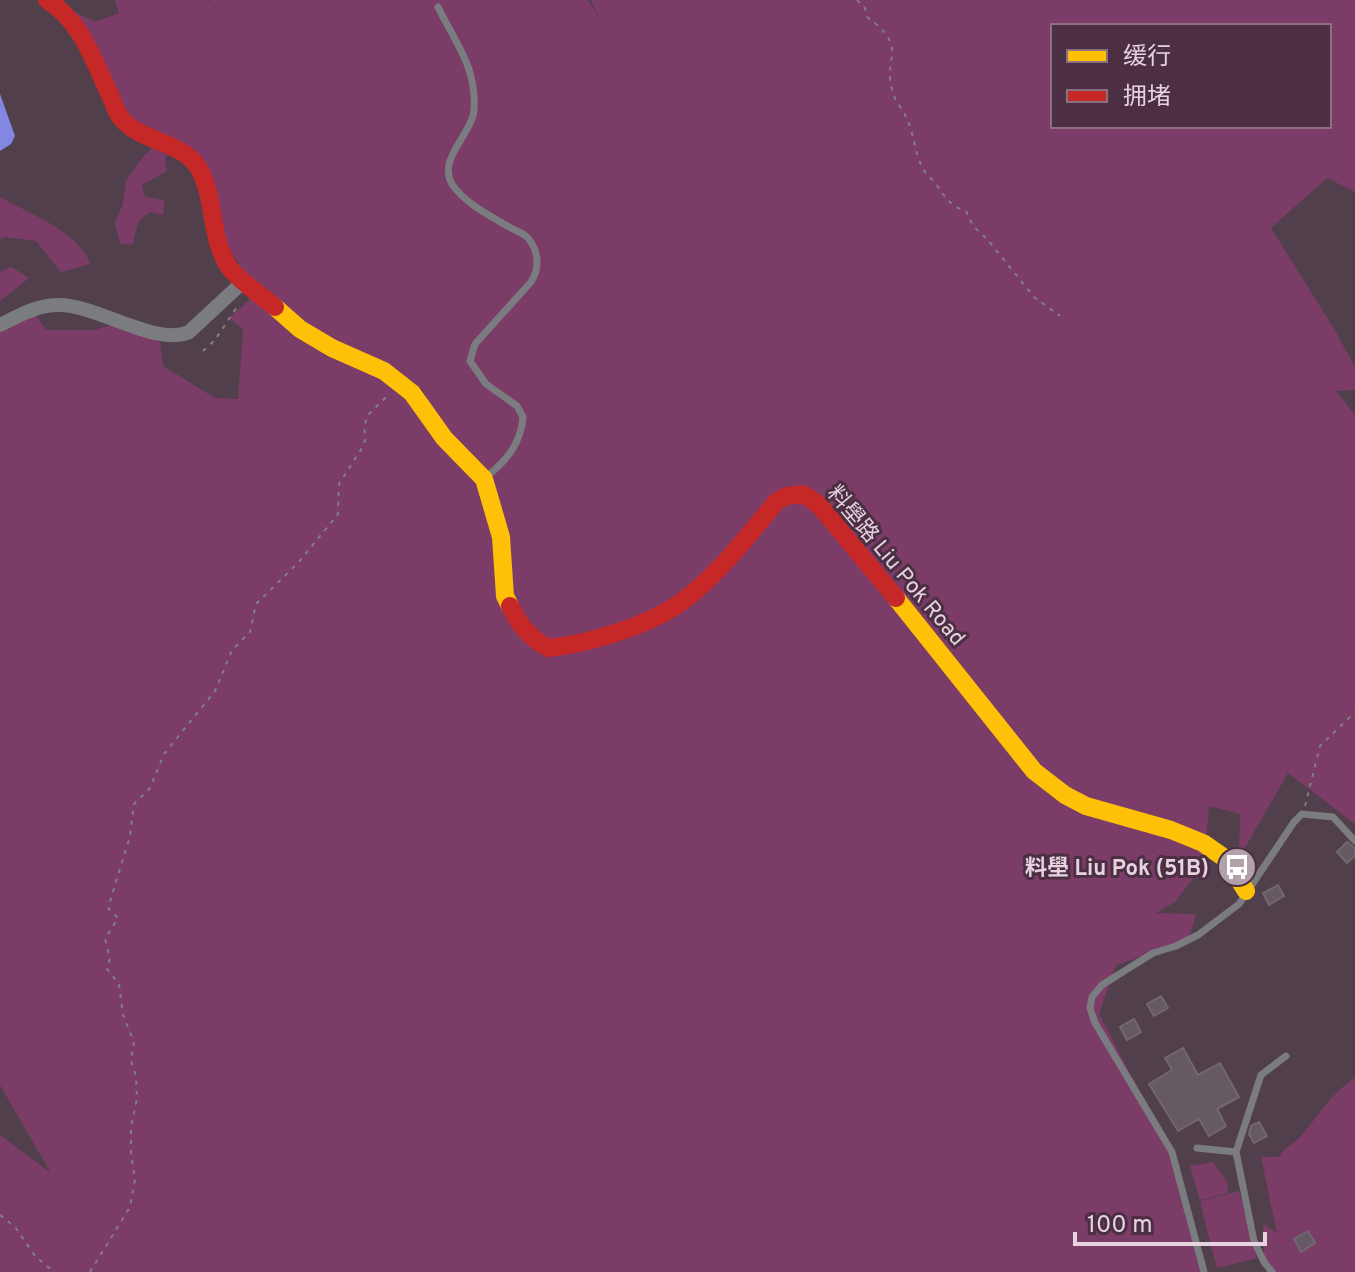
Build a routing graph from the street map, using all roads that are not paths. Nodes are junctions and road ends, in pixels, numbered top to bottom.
1 (47, 0) edge
2 (438, 7) dead end
3 (250, 287) junction
4 (0, 325) edge
5 (484, 479) junction
6 (1355, 841) edge
7 (1246, 891) junction
8 (1286, 1056) dead end
9 (1197, 1148) dead end
10 (1236, 1152) junction
11 (1204, 1272) edge
12 (1272, 1272) edge

1 - 3 street, 料壆路 Liu Pok Road
2 - 5 lane
3 - 4 street
3 - 5 street, 料壆路 Liu Pok Road
5 - 7 street, 料壆路 Liu Pok Road
6 - 7 lane
7 - 11 lane
8 - 10 lane
9 - 10 lane
10 - 12 lane

